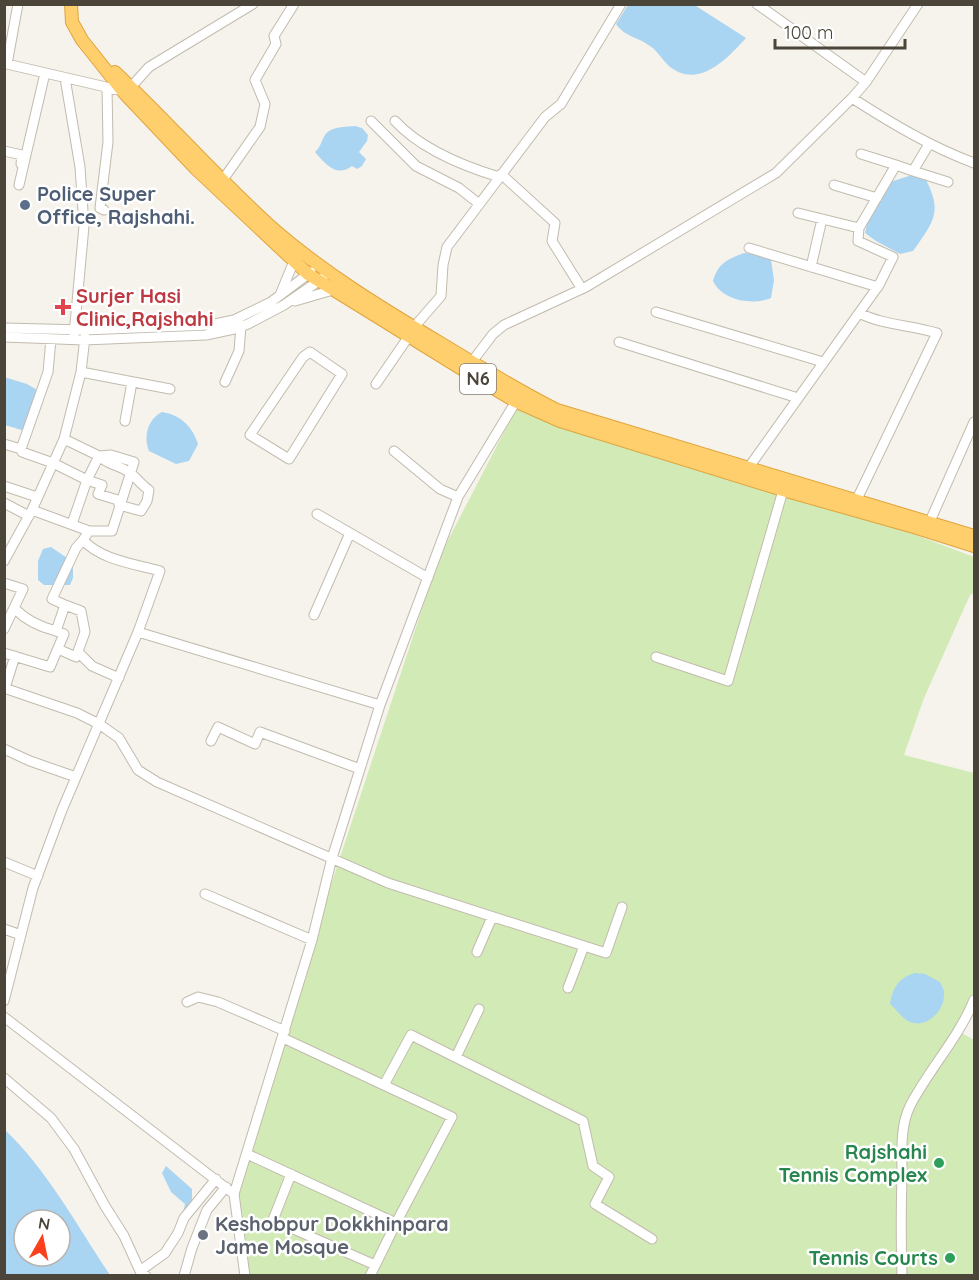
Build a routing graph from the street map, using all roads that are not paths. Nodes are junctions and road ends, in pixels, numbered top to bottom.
1 (18, 4) edge
2 (71, 4) edge
3 (253, 4) edge
4 (294, 4) edge
5 (621, 4) edge
6 (757, 4) edge
7 (918, 4) edge
8 (6, 69) edge
9 (45, 73) junction
10 (66, 78) junction
11 (866, 82) junction
12 (107, 88) junction
13 (127, 89) junction
14 (852, 98) junction
15 (371, 121) dead end
16 (395, 121) dead end
17 (929, 144) junction
18 (4, 151) edge
19 (861, 154) dead end
20 (975, 163) edge
21 (896, 165) junction
22 (913, 171) junction
23 (500, 176) junction
24 (948, 182) dead end
25 (219, 184) junction
26 (834, 185) dead end
27 (877, 198) junction
28 (478, 203) junction
29 (104, 210) dead end
30 (798, 213) dead end
31 (822, 219) junction
32 (858, 228) junction
33 (749, 248) dead end
34 (294, 261) junction
35 (319, 266) junction
36 (811, 267) junction
37 (330, 273) junction
38 (313, 278) junction
39 (878, 287) junction
40 (582, 289) junction
41 (333, 290) junction
42 (280, 295) junction
43 (284, 304) junction
44 (656, 312) dead end
45 (858, 313) junction
46 (241, 326) junction
47 (4, 328) edge
48 (412, 332) junction
49 (79, 335) junction
50 (4, 337) edge
51 (51, 339) junction
52 (619, 342) dead end
53 (310, 352) joint
54 (823, 362) junction
55 (468, 367) junction
56 (81, 372) junction
57 (132, 382) junction
58 (225, 382) dead end
59 (376, 384) dead end
60 (170, 389) dead end
61 (518, 397) junction
62 (798, 398) junction
63 (124, 421) dead end
64 (975, 422) edge
65 (64, 439) junction
66 (4, 444) edge
67 (965, 444) junction
68 (975, 447) edge
69 (21, 449) junction
70 (394, 451) dead end
71 (99, 456) junction
72 (53, 463) junction
73 (749, 467) junction
74 (130, 473) junction
75 (87, 480) junction
76 (785, 484) junction
77 (4, 486) edge
78 (37, 497) junction
79 (458, 497) junction
80 (857, 499) junction
81 (4, 503) edge
82 (120, 503) junction
83 (30, 513) junction
84 (317, 514) dead end
85 (72, 524) junction
86 (928, 526) junction
87 (89, 531) junction
88 (350, 533) junction
89 (975, 536) edge
90 (82, 540) junction
91 (975, 546) edge
92 (5, 559) edge
93 (428, 578) junction
94 (4, 583) edge
95 (65, 605) junction
96 (15, 609) junction
97 (314, 615) dead end
98 (4, 629) edge
99 (56, 631) junction
100 (138, 632) junction
101 (58, 649) junction
102 (78, 652) junction
103 (4, 653) edge
104 (15, 656) junction
105 (656, 657) dead end
106 (119, 678) junction
107 (5, 688) edge
108 (380, 705) junction
109 (99, 724) junction
110 (211, 741) dead end
111 (4, 749) edge
112 (360, 769) junction
113 (76, 777) junction
114 (332, 858) junction
115 (4, 862) edge
116 (38, 876) junction
117 (205, 894) dead end
118 (622, 907) dead end
119 (492, 917) junction
120 (4, 929) edge
121 (21, 934) junction
122 (312, 940) junction
123 (584, 946) junction
124 (477, 952) dead end
125 (568, 988) dead end
126 (5, 999) edge
127 (975, 1000) edge
128 (187, 1002) dead end
129 (479, 1009) dead end
130 (4, 1017) edge
131 (284, 1034) junction
132 (456, 1057) junction
133 (4, 1077) edge
134 (384, 1085) junction
135 (247, 1154) junction
136 (291, 1174) junction
137 (216, 1179) junction
138 (226, 1187) junction
139 (234, 1194) junction
140 (188, 1214) junction
141 (202, 1222) junction
142 (396, 1223) junction
143 (652, 1239) dead end
144 (375, 1265) junction
145 (143, 1273) edge
146 (184, 1275) edge
147 (246, 1275) edge
148 (370, 1275) edge
149 (902, 1275) edge

1 - 8 street
2 - 13 highway, N6
3 - 13 street
4 - 25 street
5 - 23 street
6 - 11 street
7 - 11 street
8 - 9 street
9 - 10 street
9 - 18 street
10 - 12 street
10 - 49 street
11 - 14 street
12 - 13 street
12 - 29 street
13 - 25 highway, N6
14 - 17 street
14 - 40 street
15 - 28 street
16 - 23 street
17 - 20 street
17 - 22 street
19 - 21 street
21 - 22 street
21 - 27 street
22 - 24 street
23 - 28 street
23 - 40 street
25 - 34 highway, N6
25 - 35 highway, N6
26 - 27 street
27 - 32 street
28 - 48 street
30 - 31 street
31 - 32 street
31 - 36 street
32 - 39 street
33 - 36 street
34 - 38 highway, N6
34 - 42 street
35 - 37 highway, N6
35 - 38 street
36 - 39 street
37 - 38 street
37 - 48 highway, N6
38 - 41 highway, N6
38 - 42 street
38 - 43 street
39 - 45 street
40 - 55 street
41 - 43 street
41 - 48 highway, N6
42 - 49 street
43 - 46 street
44 - 54 street
45 - 54 street
45 - 80 street
46 - 49 street
46 - 58 street
47 - 49 street
48 - 55 highway, N6
48 - 59 street
49 - 51 street
49 - 56 street
50 - 51 street
51 - 69 street
52 - 62 street
53 - 53 street
54 - 62 street
55 - 61 highway, N6
56 - 57 street
56 - 65 street
57 - 60 street
57 - 63 street
61 - 73 highway, N6
61 - 76 highway, N6
61 - 79 street
62 - 73 street
64 - 67 street
65 - 71 street
65 - 72 street
66 - 69 street
67 - 68 street
67 - 86 street
69 - 72 street
70 - 79 street
71 - 74 street
71 - 75 street
72 - 75 street
72 - 78 street
73 - 76 highway, N6
74 - 82 street
74 - 82 street
75 - 82 street
75 - 85 street
76 - 80 highway, N6
76 - 86 highway, N6
76 - 105 street
77 - 78 street
78 - 83 street
79 - 93 street
80 - 86 highway, N6
81 - 83 street
82 - 87 street
83 - 85 street
83 - 92 street
84 - 88 street
85 - 87 street
86 - 89 highway, N6
86 - 91 highway, N6
87 - 90 street
88 - 93 street
88 - 97 street
90 - 95 street
90 - 100 street
93 - 108 street
94 - 96 street
95 - 99 street
95 - 102 street
96 - 98 street
96 - 99 street
99 - 101 street
100 - 106 street
100 - 108 street
101 - 102 street
101 - 104 street
102 - 106 street
103 - 104 street
104 - 107 street
106 - 109 street
107 - 109 street
108 - 112 street
109 - 113 street
109 - 114 street
110 - 112 street
111 - 113 street
112 - 114 street
113 - 116 street
114 - 119 street
114 - 122 street
115 - 116 street
116 - 121 street
117 - 122 street
118 - 123 street
119 - 123 street
119 - 124 street
120 - 121 street
121 - 126 street
122 - 131 street
123 - 125 street
127 - 149 street
128 - 131 street
129 - 132 street
130 - 137 street
131 - 134 street
131 - 135 street
132 - 134 street
132 - 143 street
133 - 145 street
134 - 142 street
135 - 136 street
135 - 139 street
136 - 142 street
136 - 144 street
137 - 138 street
137 - 140 street
138 - 139 street
138 - 141 street
139 - 147 street
140 - 141 street
140 - 145 street
141 - 146 street
142 - 144 street
144 - 148 street

